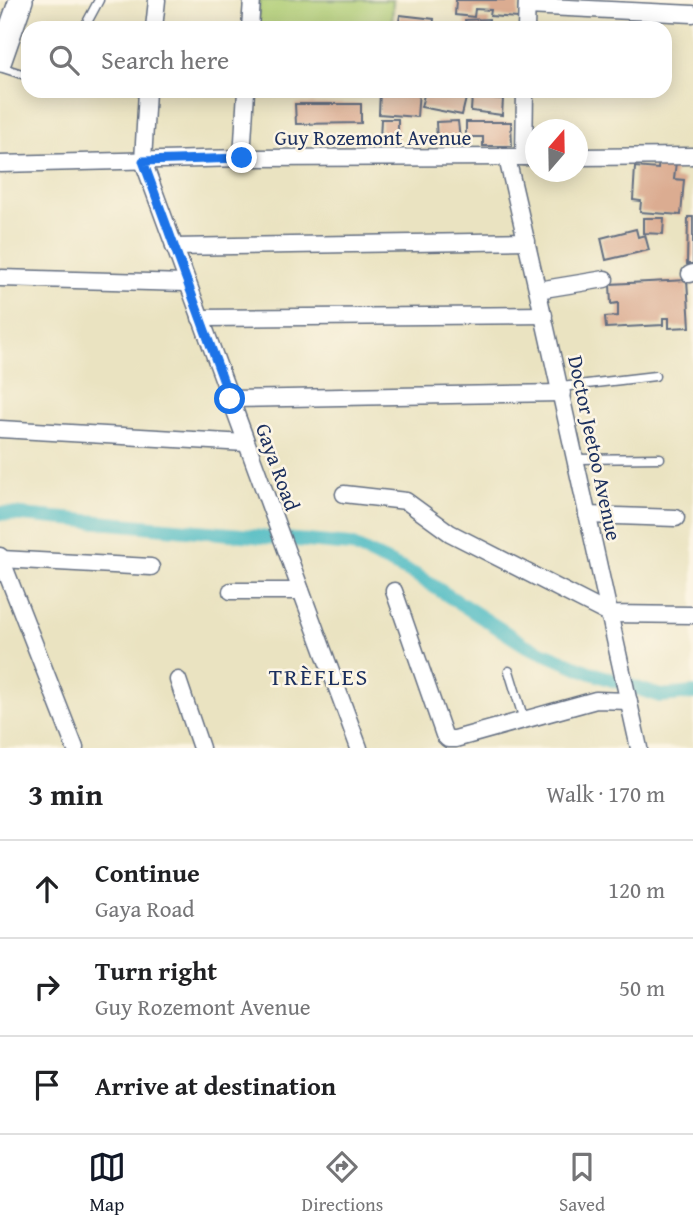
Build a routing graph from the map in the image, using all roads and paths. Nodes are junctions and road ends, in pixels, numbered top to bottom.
1 (21, 0) edge
2 (99, 0) edge
3 (157, 0) edge
4 (252, 0) edge
5 (527, 3) edge
6 (693, 14) edge
7 (88, 21) edge
8 (155, 21) edge
9 (250, 21) edge
10 (526, 21) edge
11 (1, 55) edge
12 (21, 71) edge
13 (147, 98) edge
14 (246, 98) edge
15 (525, 98) edge
16 (588, 156) edge
17 (692, 156) edge
18 (522, 157) edge
19 (242, 158) junction
20 (143, 161) junction
21 (0, 164) edge
22 (527, 241) junction
23 (174, 247) junction
24 (0, 278) edge
25 (605, 279) dead end
26 (187, 283) junction
27 (538, 290) junction
28 (544, 316) junction
29 (200, 318) junction
30 (655, 376) dead end
31 (561, 390) junction
32 (230, 399) junction
33 (0, 429) edge
34 (246, 443) junction
35 (660, 458) dead end
36 (576, 459) junction
37 (344, 494) dead end
38 (587, 515) junction
39 (676, 518) dead end
40 (1, 558) edge
41 (151, 567) dead end
42 (231, 591) dead end
43 (301, 591) junction
44 (394, 591) dead end
45 (609, 614) junction
46 (693, 615) edge
47 (509, 671) dead end
48 (178, 680) dead end
49 (629, 700) junction
50 (524, 720) junction
51 (75, 748) edge
52 (201, 748) edge
53 (359, 748) edge
54 (639, 748) edge

1 - 11 street
2 - 7 lane
3 - 8 street
4 - 9 street
5 - 6 street
5 - 10 street
11 - 12 lane
13 - 20 street
14 - 19 street
15 - 18 street, Doctor Jeetoo Avenue
16 - 17 street
18 - 19 street, Guy Rozemont Avenue
18 - 22 street, Doctor Jeetoo Avenue
19 - 20 street, Guy Rozemont Avenue
20 - 21 street, Guy Rozemont Avenue
20 - 23 street, Gaya Road
22 - 23 street
22 - 27 street, Doctor Jeetoo Avenue
23 - 26 street, Gaya Road
24 - 26 street
25 - 27 street
26 - 29 street, Gaya Road
27 - 28 street, Doctor Jeetoo Avenue
28 - 29 street
28 - 31 street, Doctor Jeetoo Avenue
29 - 32 street, Gaya Road
30 - 31 lane
31 - 32 street
31 - 36 street, Doctor Jeetoo Avenue
32 - 34 street, Gaya Road
33 - 34 street
34 - 43 street, Gaya Road
35 - 36 lane
36 - 38 street, Doctor Jeetoo Avenue
37 - 45 street
38 - 39 street
38 - 45 street, Doctor Jeetoo Avenue
40 - 41 street
40 - 51 street
42 - 43 street
43 - 53 street, Gaya Road
44 - 50 street
45 - 46 street
45 - 49 street, Doctor Jeetoo Avenue
47 - 50 lane
48 - 52 street
49 - 50 street
49 - 54 street, Doctor Jeetoo Avenue

